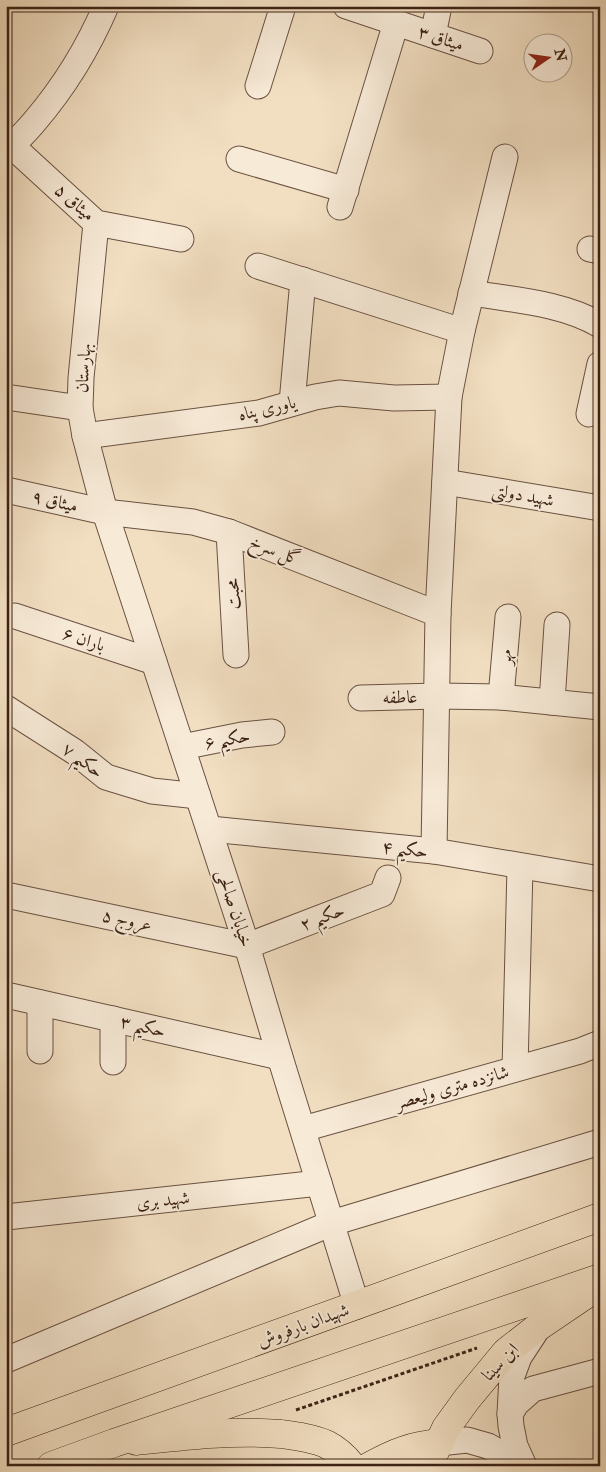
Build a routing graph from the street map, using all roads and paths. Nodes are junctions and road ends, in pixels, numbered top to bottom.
1 (106, 6) edge
2 (283, 6) edge
3 (346, 6) edge
4 (439, 6) edge
5 (396, 23) junction
6 (433, 35) junction
7 (480, 51) dead end
8 (258, 86) dead end
9 (9, 149) edge
10 (506, 157) dead end
11 (239, 159) dead end
12 (96, 223) junction
13 (181, 239) dead end
14 (258, 266) dead end
15 (303, 280) junction
16 (472, 293) junction
17 (600, 325) edge
18 (462, 331) junction
19 (600, 364) edge
20 (6, 397) edge
21 (450, 397) junction
22 (292, 403) junction
23 (80, 408) junction
24 (589, 414) dead end
25 (85, 436) junction
26 (445, 482) junction
27 (6, 490) edge
28 (600, 508) edge
29 (104, 512) junction
30 (229, 532) junction
31 (438, 614) junction
32 (15, 616) dead end
33 (508, 617) dead end
34 (556, 625) dead end
35 (236, 655) dead end
36 (154, 662) junction
37 (438, 696) junction
38 (501, 697) junction
39 (361, 698) dead end
40 (552, 702) junction
41 (600, 707) edge
42 (6, 708) edge
43 (272, 732) dead end
44 (182, 747) junction
45 (198, 796) junction
46 (210, 829) junction
47 (434, 851) junction
48 (520, 867) junction
49 (388, 878) dead end
50 (600, 879) edge
51 (6, 894) edge
52 (247, 946) junction
53 (6, 995) edge
54 (40, 1003) junction
55 (113, 1019) junction
56 (600, 1043) edge
57 (40, 1052) dead end
58 (280, 1057) junction
59 (113, 1062) dead end
60 (515, 1069) junction
61 (303, 1129) junction
62 (600, 1142) edge
63 (320, 1183) junction
64 (6, 1217) edge
65 (600, 1217) edge
66 (332, 1223) junction
67 (600, 1278) edge
68 (600, 1285) edge
69 (357, 1306) junction
70 (538, 1327) junction
71 (482, 1346) dead end
72 (6, 1360) edge
73 (600, 1371) edge
74 (295, 1410) dead end
75 (510, 1414) junction
76 (6, 1432) edge
77 (114, 1442) junction
78 (435, 1454) edge
79 (58, 1464) edge
80 (352, 1466) edge
81 (370, 1466) edge
82 (524, 1466) edge

1 - 9 street
2 - 8 street
3 - 5 street, میثاق ۳
4 - 6 street
5 - 6 street, میثاق ۳
5 - 11 street
6 - 7 street, میثاق ۳
9 - 12 street, میثاق ۵
10 - 16 street
12 - 13 street, میثاق ۵
12 - 23 street, بهارستان
14 - 15 street
15 - 18 street
15 - 22 street
16 - 17 street
16 - 18 street
18 - 21 street
19 - 24 street
20 - 23 street
21 - 22 street, یاوری پناه
21 - 26 street
22 - 25 street, یاوری پناه
23 - 25 street, بهارستان
25 - 29 street, بهارستان
26 - 28 street, شهید دولتی
26 - 31 street
27 - 29 street, میثاق ۹
29 - 30 street, گل سرخ
29 - 36 street, خیابان صالحی
30 - 31 street, گل سرخ
30 - 35 street, محبت
31 - 37 street
32 - 36 street, باران ۶
33 - 38 street, مهر
34 - 40 street
36 - 44 street, خیابان صالحی
37 - 38 street
37 - 39 street, عاطفه
37 - 47 street
38 - 40 street
40 - 41 street
42 - 45 street, حکیم ۷
43 - 44 street, حکیم ۶
44 - 45 street, خیابان صالحی
45 - 46 street, خیابان صالحی
46 - 47 street, حکیم ۴
46 - 52 street, خیابان صالحی
47 - 48 street, حکیم ۴
48 - 50 street, حکیم ۴
48 - 60 street
49 - 52 street, حکیم ۲
51 - 52 street, عروج ۵
52 - 58 street, خیابان صالحی
53 - 54 street, حکیم ۳
54 - 55 street, حکیم ۳
54 - 57 street
55 - 58 street, حکیم ۳
55 - 59 street
56 - 60 street, شانزده متری ولیعصر
58 - 61 street, خیابان صالحی
60 - 61 street, شانزده متری ولیعصر
61 - 63 street, خیابان صالحی
62 - 66 street
63 - 64 street, شهید بری
63 - 66 street, خیابان صالحی
65 - 69 main road, شهیدان بارفروش
66 - 69 street, خیابان صالحی
66 - 72 street
67 - 77 main road
68 - 70 main road, ابن سینا
69 - 76 main road, شهیدان بارفروش
70 - 75 street
70 - 78 main road, ابن سینا
71 - 74 path
73 - 75 street
75 - 82 street
77 - 79 main road
77 - 80 main road
78 - 81 main road
78 - 82 street

